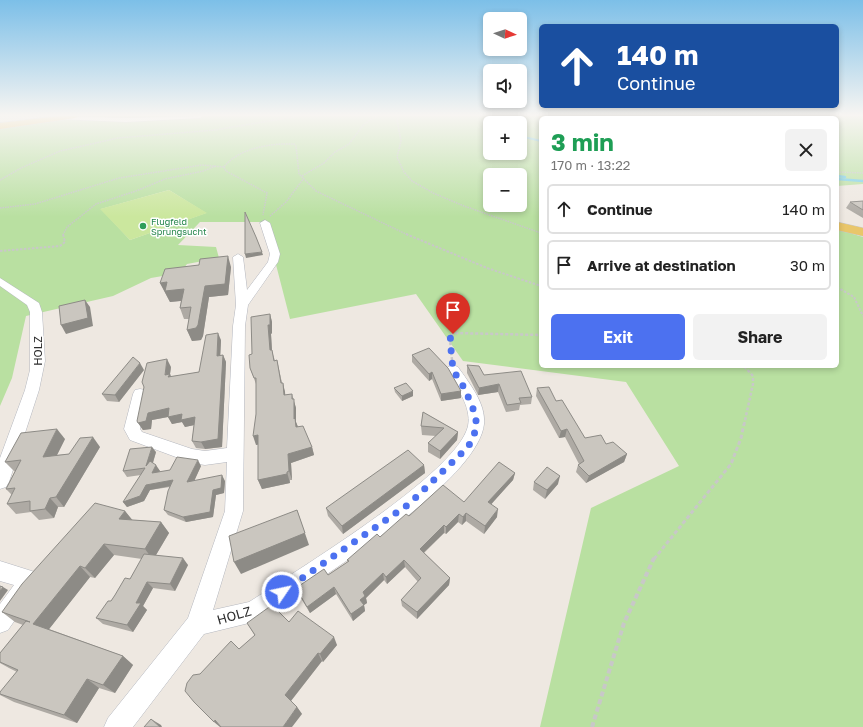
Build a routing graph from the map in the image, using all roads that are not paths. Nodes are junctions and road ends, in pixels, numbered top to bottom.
1 (265, 223) road end
2 (839, 226) edge
3 (863, 232) edge
4 (238, 257) dead end
5 (0, 281) edge
6 (242, 305) junction
7 (453, 370) road end
8 (140, 394) dead end
9 (236, 454) junction
10 (0, 482) edge
11 (0, 571) edge
12 (0, 622) edge
13 (197, 625) junction
14 (117, 727) edge

1 - 6 street, HOLZ
2 - 3 main road
4 - 6 street, HOLZ
5 - 10 street, HOLZ
6 - 9 street, HOLZ
7 - 13 street, HOLZ
8 - 9 street
9 - 13 street, HOLZ
11 - 12 street
13 - 14 street, HOLZ

